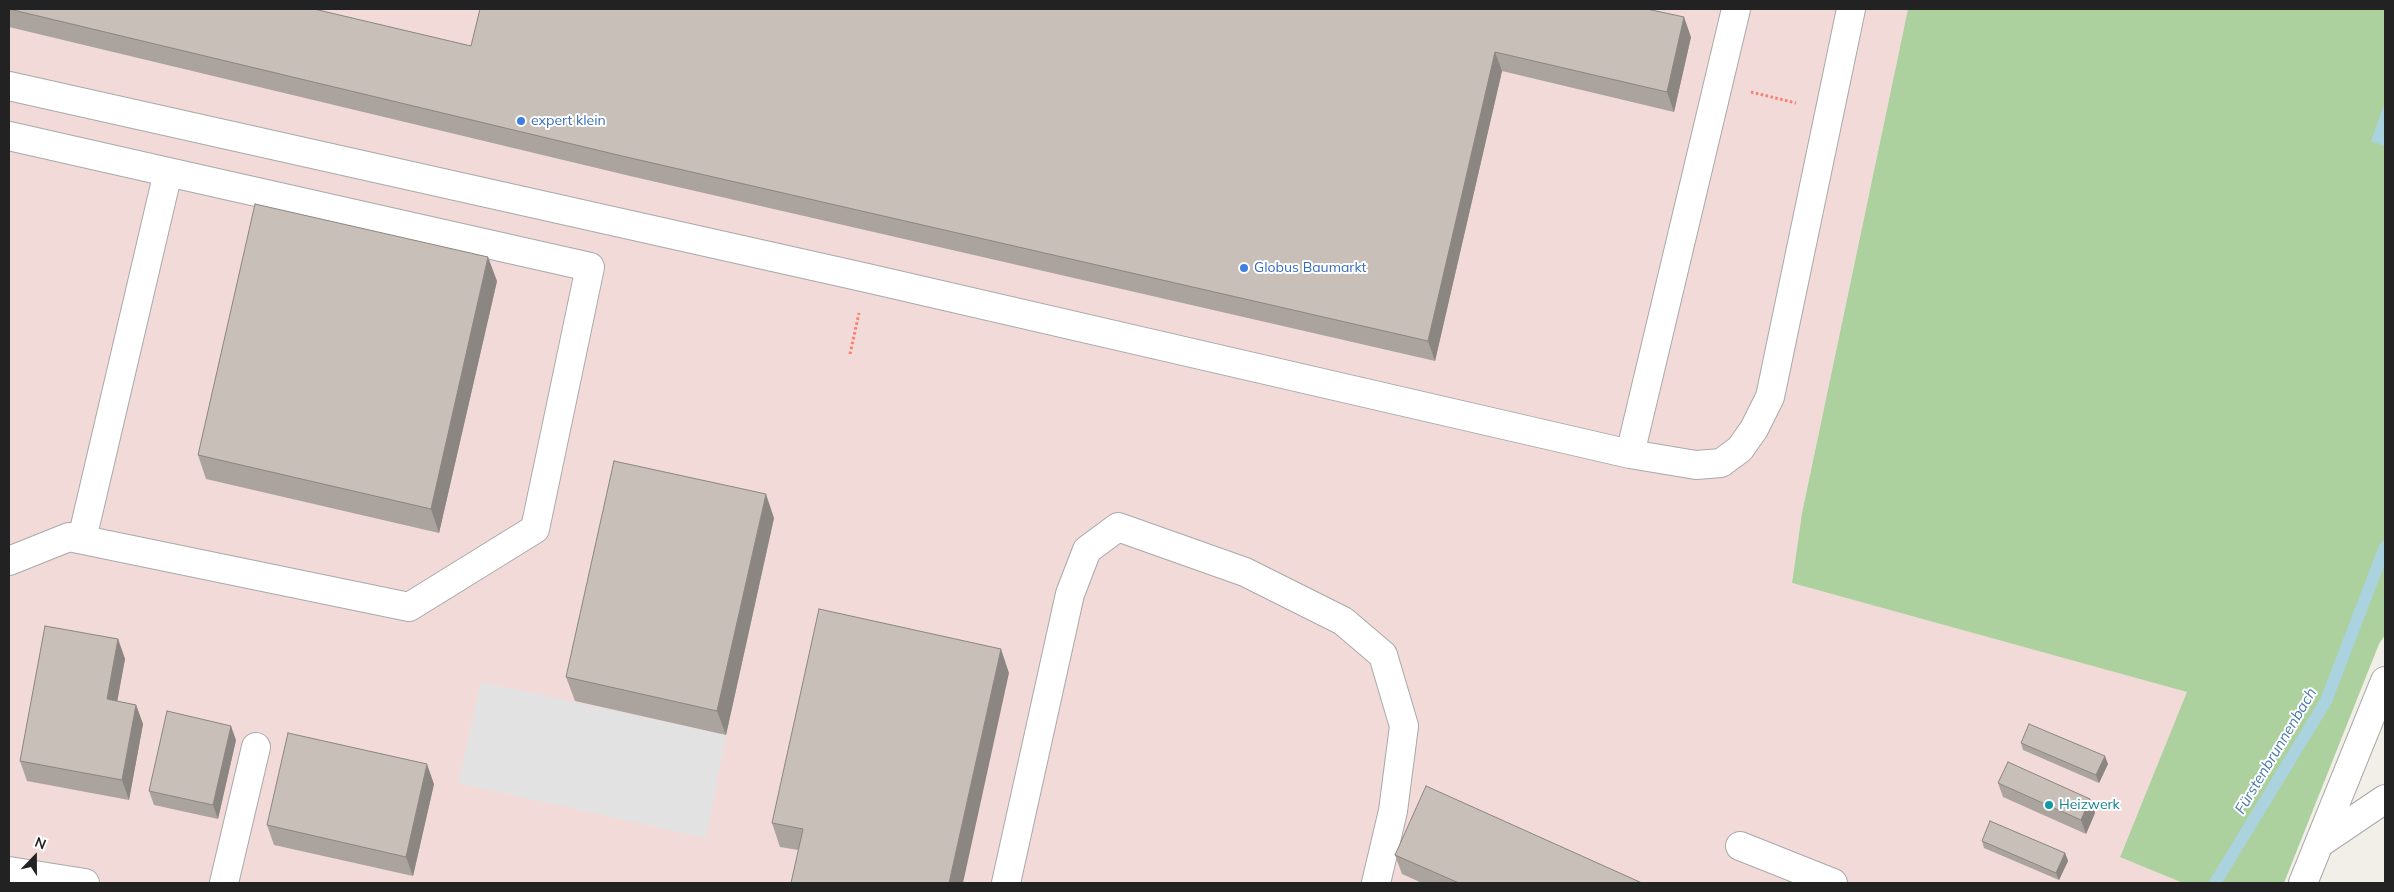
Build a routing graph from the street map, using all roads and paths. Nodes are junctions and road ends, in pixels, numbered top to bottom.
1 (1736, 9) edge
2 (1851, 9) edge
3 (1718, 84) junction
4 (9, 86) edge
5 (1829, 112) junction
6 (9, 136) edge
7 (168, 172) junction
8 (867, 278) junction
9 (850, 354) dead end
10 (1630, 454) junction
11 (82, 539) junction
12 (9, 561) edge
13 (2385, 681) edge
14 (256, 747) dead end
15 (2385, 798) edge
16 (2320, 843) junction
17 (1740, 846) dead end
18 (9, 871) edge
19 (85, 883) edge
20 (224, 883) edge
21 (1006, 883) edge
22 (1376, 883) edge
23 (1833, 883) edge
24 (2303, 883) edge

1 - 3 street
2 - 5 street
3 - 5 path
3 - 10 street
4 - 8 street
5 - 10 street
6 - 7 street
7 - 11 street
7 - 11 street
8 - 9 path
8 - 10 street
11 - 12 street
13 - 16 street
14 - 20 street
15 - 16 street
16 - 24 street
17 - 23 street
18 - 19 street
21 - 22 street

